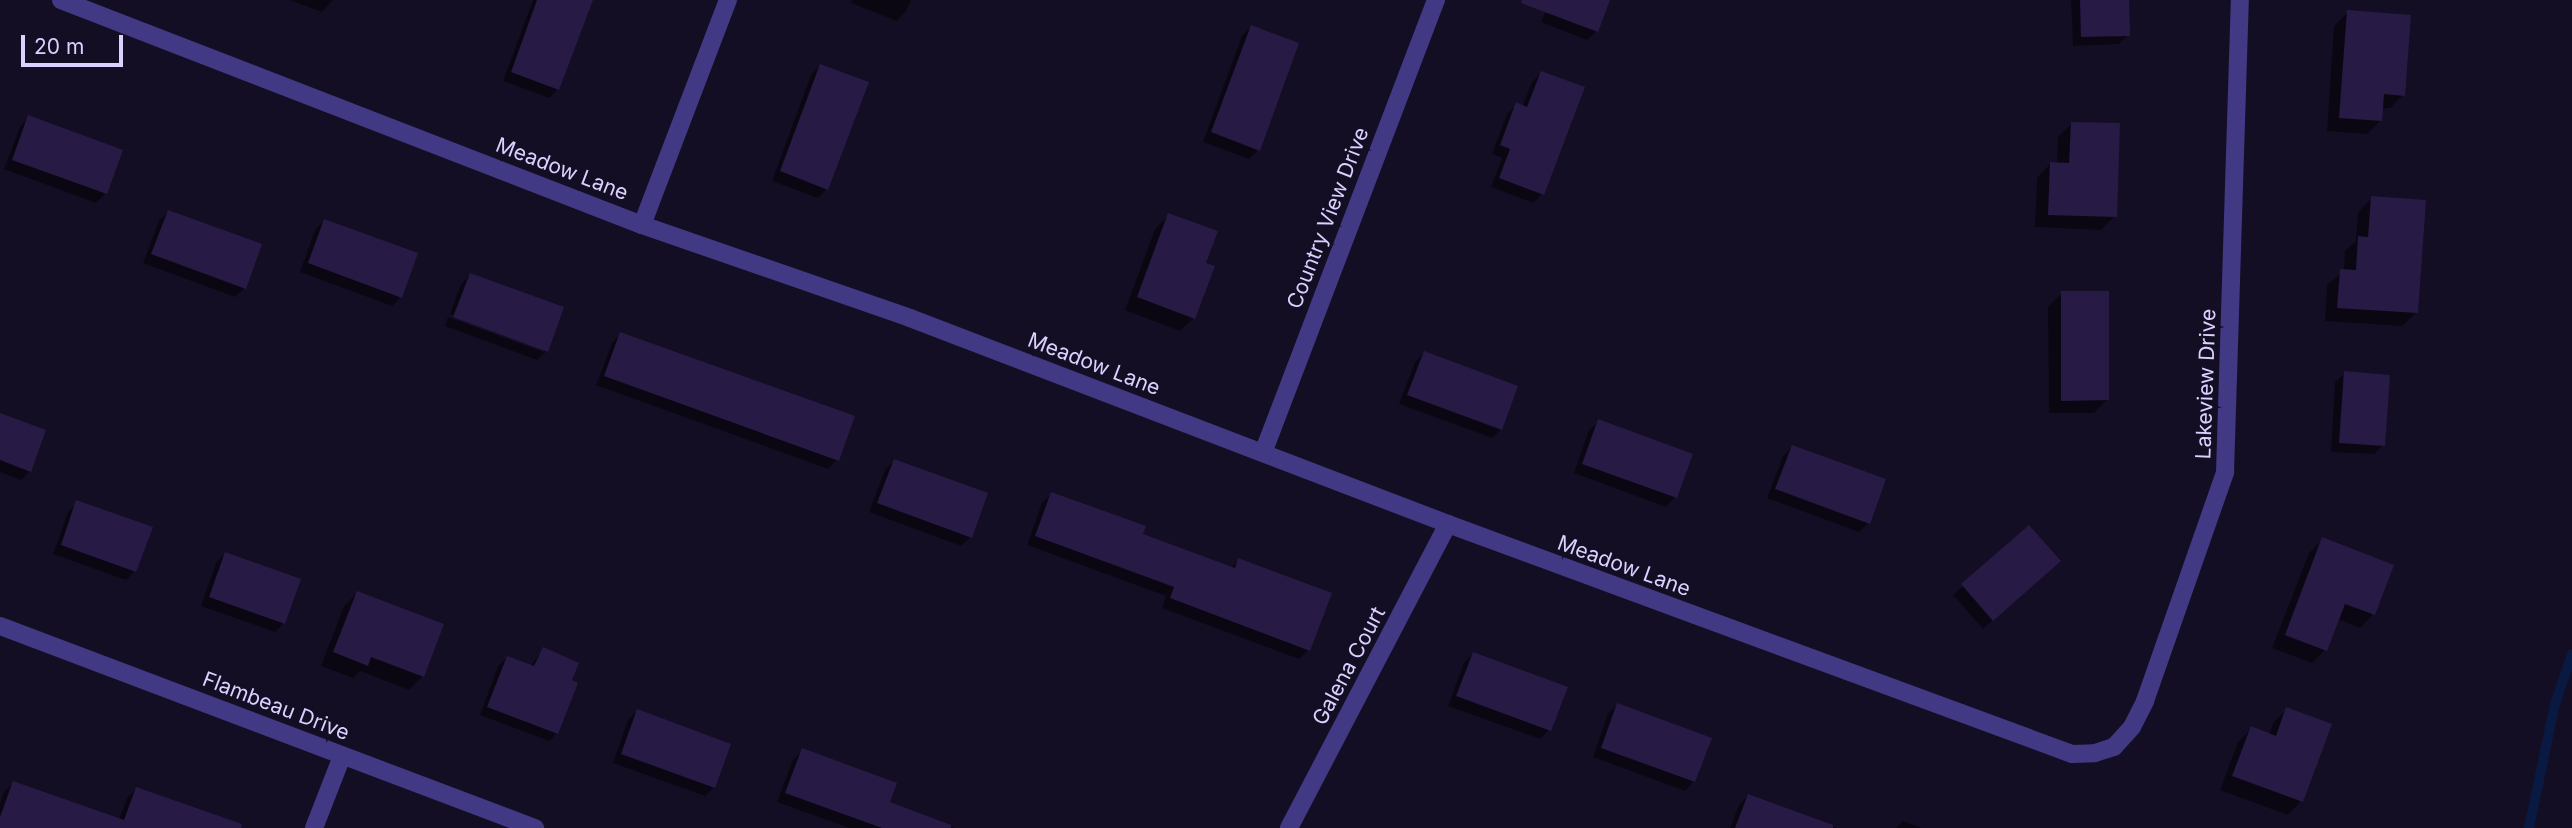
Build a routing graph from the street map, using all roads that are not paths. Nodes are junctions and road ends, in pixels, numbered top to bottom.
1 (61, 0) edge
2 (728, 0) edge
3 (1436, 0) edge
4 (2240, 0) edge
5 (642, 225) junction
6 (1263, 453) junction
7 (1448, 524) junction
8 (0, 626) edge
9 (2114, 747) joint
10 (342, 756) junction
11 (314, 828) edge
12 (535, 828) edge
13 (1289, 828) edge

1 - 5 street, Meadow Lane
2 - 5 street
3 - 6 street, Country View Drive
4 - 9 street, Lakeview Drive
5 - 6 street, Meadow Lane
6 - 7 street, Meadow Lane
7 - 9 street, Meadow Lane
7 - 13 street, Galena Court
8 - 10 street, Flambeau Drive
10 - 11 street
10 - 12 street, Flambeau Drive

